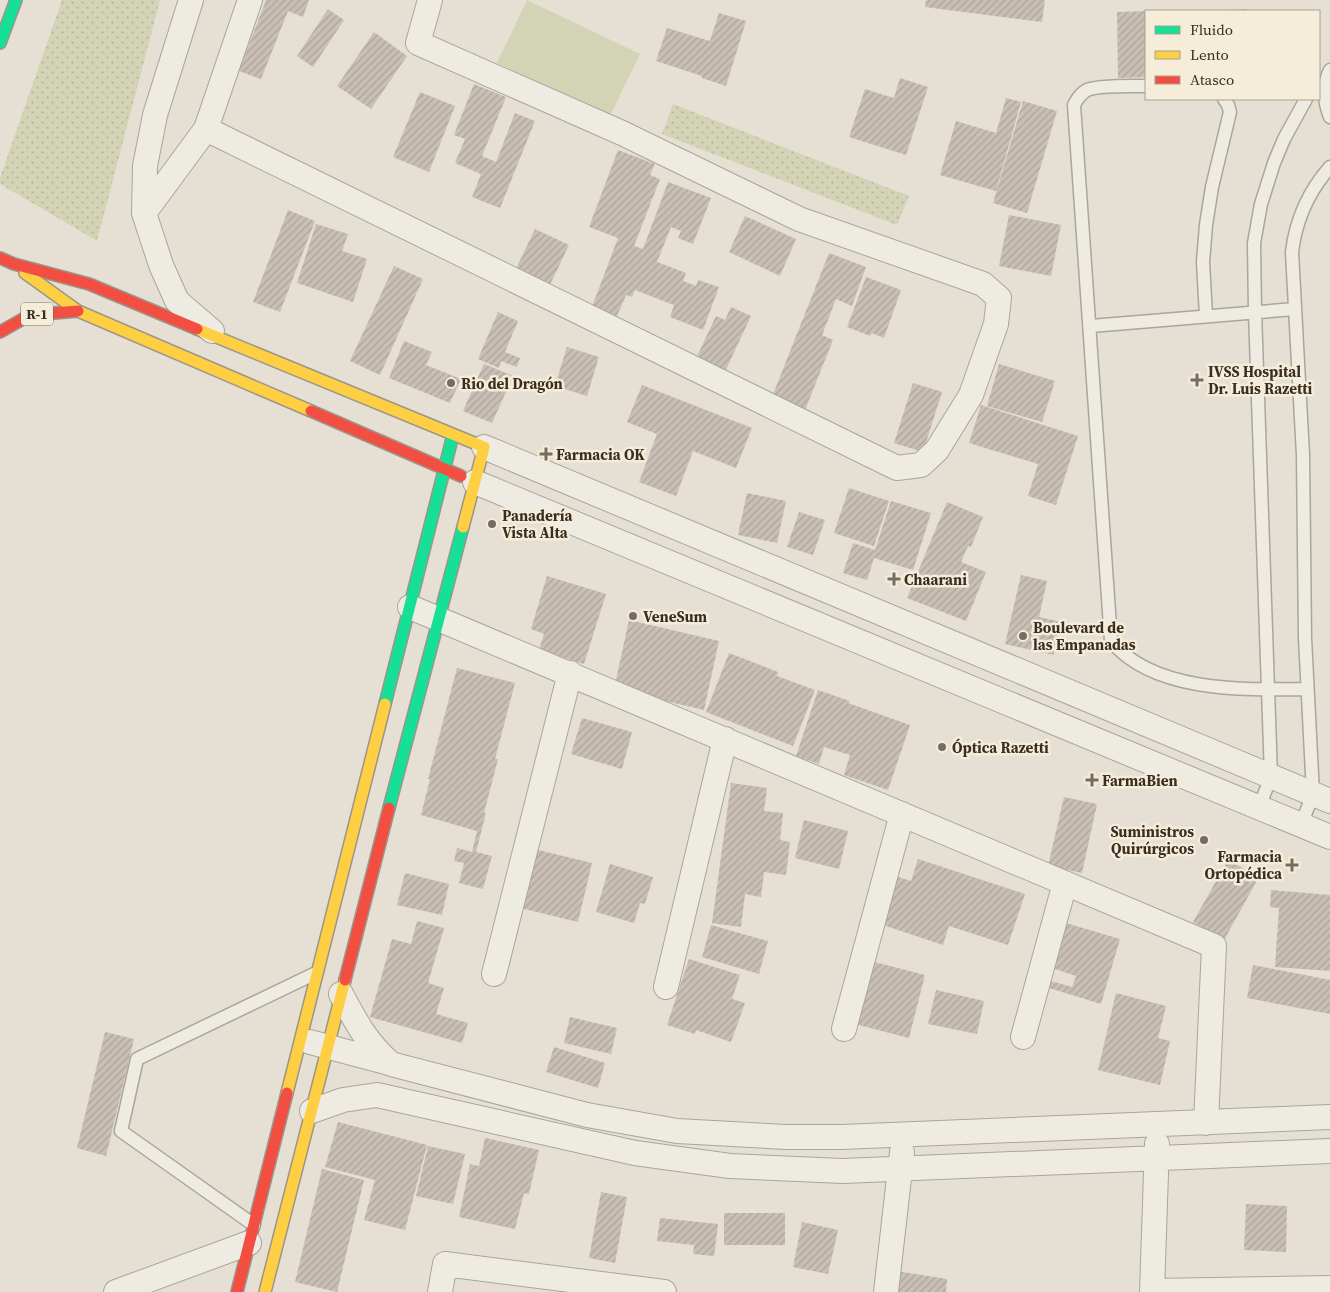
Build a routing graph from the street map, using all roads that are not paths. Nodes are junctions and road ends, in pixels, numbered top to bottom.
1 (16, 0) edge
2 (191, 0) edge
3 (250, 0) edge
4 (430, 0) edge
5 (0, 42) edge
6 (1325, 77) edge
7 (1145, 86) edge
8 (1225, 100) edge
9 (1305, 100) edge
10 (1330, 117) edge
11 (206, 129) junction
12 (1330, 167) edge
13 (144, 213) junction
14 (0, 258) edge
15 (14, 264) junction
16 (1295, 309) junction
17 (78, 311) junction
18 (1255, 312) junction
19 (1206, 316) junction
20 (1091, 326) junction
21 (0, 332) edge
22 (217, 336) junction
23 (453, 435) junction
24 (484, 447) junction
25 (445, 470) junction
26 (475, 482) junction
27 (410, 607) junction
28 (439, 618) junction
29 (570, 673) junction
30 (1307, 689) junction
31 (1268, 690) junction
32 (725, 739) junction
33 (1271, 776) junction
34 (1322, 797) edge
35 (1259, 808) junction
36 (902, 814) junction
37 (1301, 825) junction
38 (1330, 837) edge
39 (1065, 883) junction
40 (318, 972) junction
41 (494, 974) dead end
42 (666, 987) dead end
43 (341, 994) junction
44 (844, 1029) dead end
45 (1023, 1037) dead end
46 (301, 1040) junction
47 (328, 1047) junction
48 (391, 1064) junction
49 (292, 1075) junction
50 (319, 1081) junction
51 (377, 1095) junction
52 (312, 1111) junction
53 (1330, 1117) edge
54 (1206, 1123) junction
55 (1157, 1125) junction
56 (904, 1136) junction
57 (1330, 1151) edge
58 (1157, 1158) junction
59 (900, 1168) junction
60 (252, 1234) junction
61 (1330, 1288) edge
62 (1152, 1291) edge
63 (116, 1292) edge
64 (237, 1292) edge
65 (266, 1292) edge
66 (440, 1292) edge
67 (664, 1292) edge
68 (886, 1292) edge

1 - 5 main road
2 - 13 street
3 - 11 street
4 - 11 street
6 - 10 lane
7 - 20 lane
8 - 19 lane
9 - 18 lane
11 - 13 street
12 - 16 lane
13 - 22 street
14 - 15 main road, R-1
15 - 17 main road, R-1
15 - 22 main road, R-1
16 - 18 lane
16 - 30 lane
17 - 21 main road, R-1
17 - 25 main road, R-1
18 - 19 lane
18 - 31 lane
19 - 20 lane
20 - 31 lane
22 - 23 main road, R-1
23 - 24 main road, R-1
23 - 25 main road
24 - 26 main road
24 - 33 street
25 - 26 main road, R-1
25 - 27 main road
26 - 28 main road
26 - 35 street
27 - 28 street
27 - 40 main road
28 - 29 street
28 - 43 main road
29 - 32 street
29 - 41 street
30 - 31 lane
30 - 34 lane
31 - 33 lane
32 - 36 street
32 - 42 street
33 - 34 street
33 - 35 lane
34 - 37 lane
35 - 37 street
36 - 39 street
36 - 44 street
37 - 38 street
39 - 45 street
39 - 54 street
40 - 46 main road
40 - 60 lane
43 - 47 main road
43 - 48 street
46 - 47 street
46 - 49 main road
47 - 48 street
47 - 50 main road
48 - 56 street
49 - 50 street
49 - 60 main road
50 - 51 street
50 - 52 main road
51 - 52 street
51 - 59 street
52 - 65 main road
53 - 54 street
54 - 55 street
55 - 56 street
55 - 58 street
56 - 59 street
57 - 58 street
58 - 59 street
58 - 62 street
59 - 68 street
60 - 63 street
60 - 64 main road
61 - 62 street
66 - 67 street

